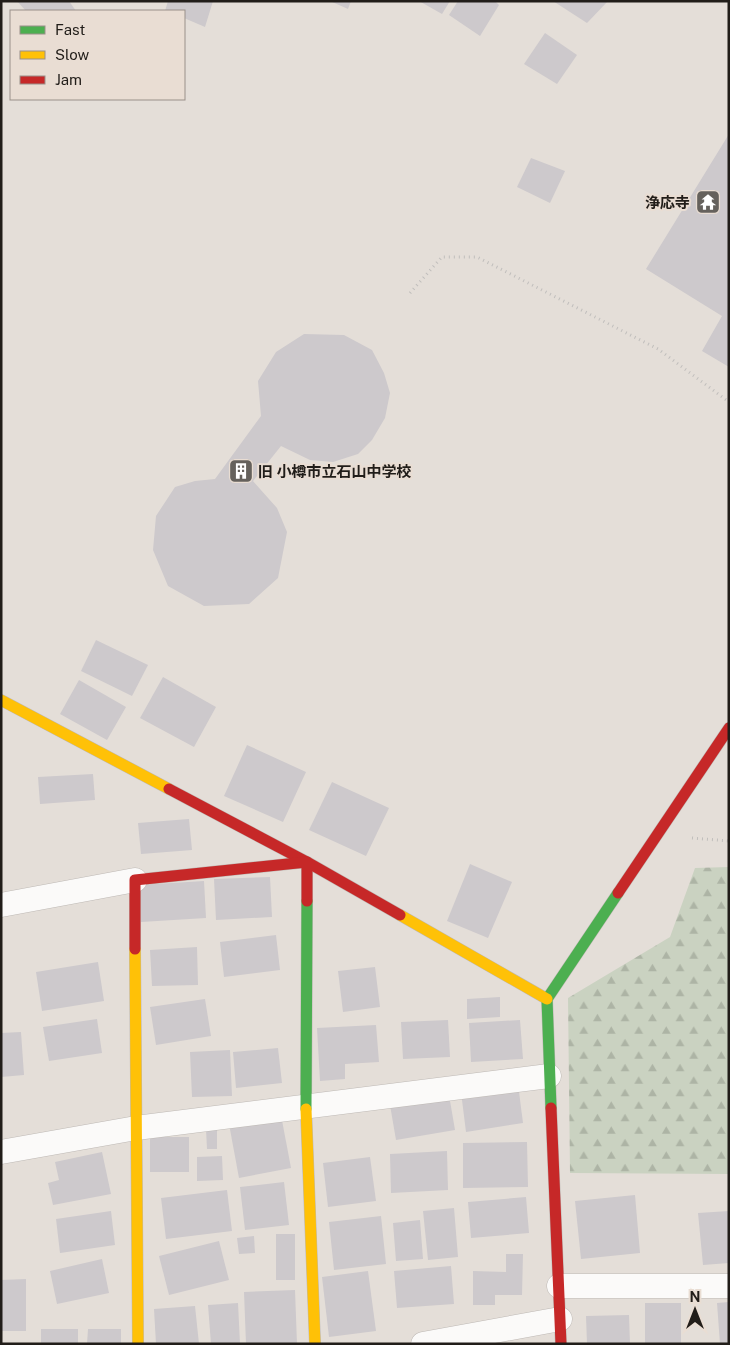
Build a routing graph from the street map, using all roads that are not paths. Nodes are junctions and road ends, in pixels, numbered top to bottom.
1 (1, 700) edge
2 (729, 728) edge
3 (307, 862) junction
4 (135, 880) junction
5 (1, 905) edge
6 (547, 999) junction
7 (550, 1076) junction
8 (306, 1106) junction
9 (136, 1128) junction
10 (1, 1152) edge
11 (559, 1286) junction
12 (729, 1286) edge
13 (560, 1319) junction
14 (138, 1344) edge
15 (315, 1344) edge
16 (423, 1344) edge
17 (561, 1344) edge

1 - 3 street
2 - 6 street
3 - 4 street
3 - 6 street
3 - 8 street
4 - 5 street
4 - 9 street
6 - 7 street
7 - 8 street
7 - 11 street
8 - 9 street
8 - 15 street
9 - 10 street
9 - 14 street
11 - 12 street
11 - 13 street
13 - 16 street
13 - 17 street

